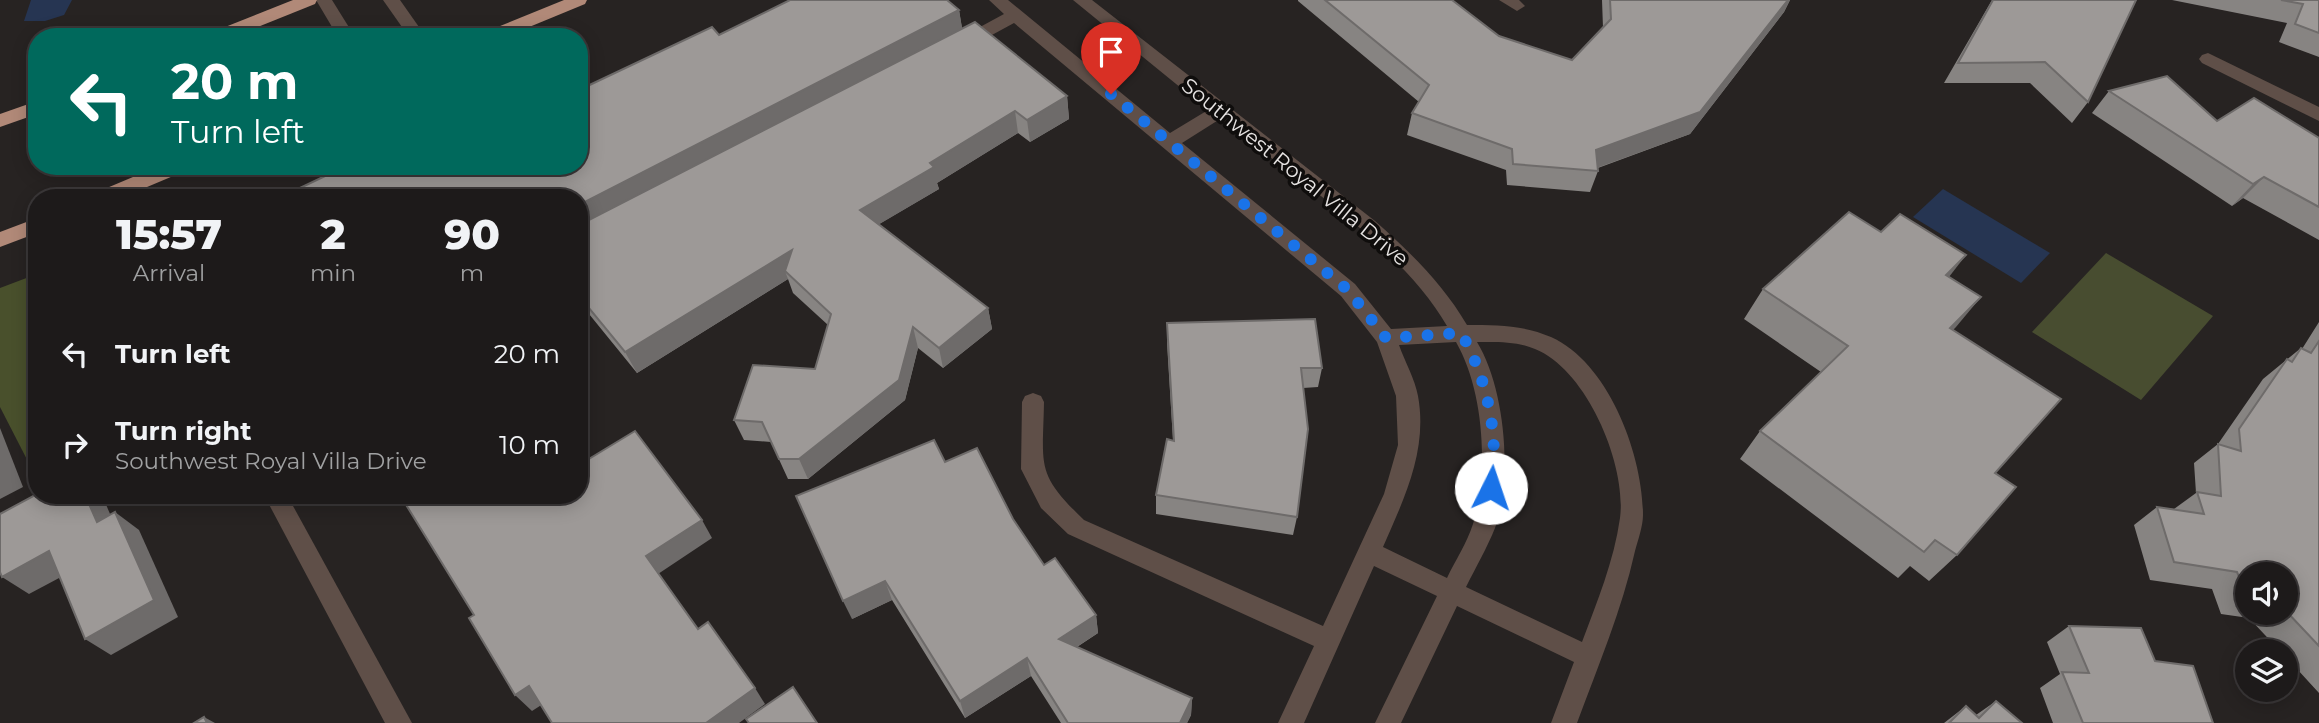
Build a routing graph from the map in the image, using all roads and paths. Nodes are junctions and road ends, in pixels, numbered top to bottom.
1 (309, 0) edge
2 (324, 0) edge
3 (391, 0) edge
4 (579, 0) edge
5 (997, 0) edge
6 (1081, 0) edge
7 (1016, 15) junction
8 (239, 28) edge
9 (341, 28) edge
10 (411, 28) edge
11 (511, 28) edge
12 (943, 54) edge
13 (2208, 59) dead end
14 (28, 110) edge
15 (1220, 110) junction
16 (2319, 115) edge
17 (0, 121) edge
18 (1169, 142) junction
19 (157, 175) edge
20 (125, 189) edge
21 (28, 229) edge
22 (0, 240) edge
23 (1461, 333) junction
24 (1386, 338) junction
25 (1033, 402) dead end
26 (280, 504) edge
27 (1369, 552) junction
28 (1452, 592) junction
29 (1329, 641) junction
30 (1589, 657) junction
31 (399, 723) edge
32 (1291, 723) edge
33 (1388, 723) edge
34 (1564, 723) edge

1 - 8 highway
2 - 9 street
3 - 10 street
4 - 11 highway
5 - 7 street
6 - 15 street, Southwest Royal Villa Drive
7 - 12 street
7 - 18 street
13 - 16 street
14 - 17 highway
15 - 18 street
15 - 23 street, Southwest Royal Villa Drive
18 - 24 street
19 - 20 highway
21 - 22 highway
23 - 24 street
23 - 28 street, Southwest Royal Villa Drive
23 - 30 street
24 - 27 street
25 - 29 street
26 - 31 street
27 - 28 street
27 - 29 street
28 - 30 street
28 - 33 street, Southwest Royal Villa Drive
29 - 32 street
30 - 34 street

